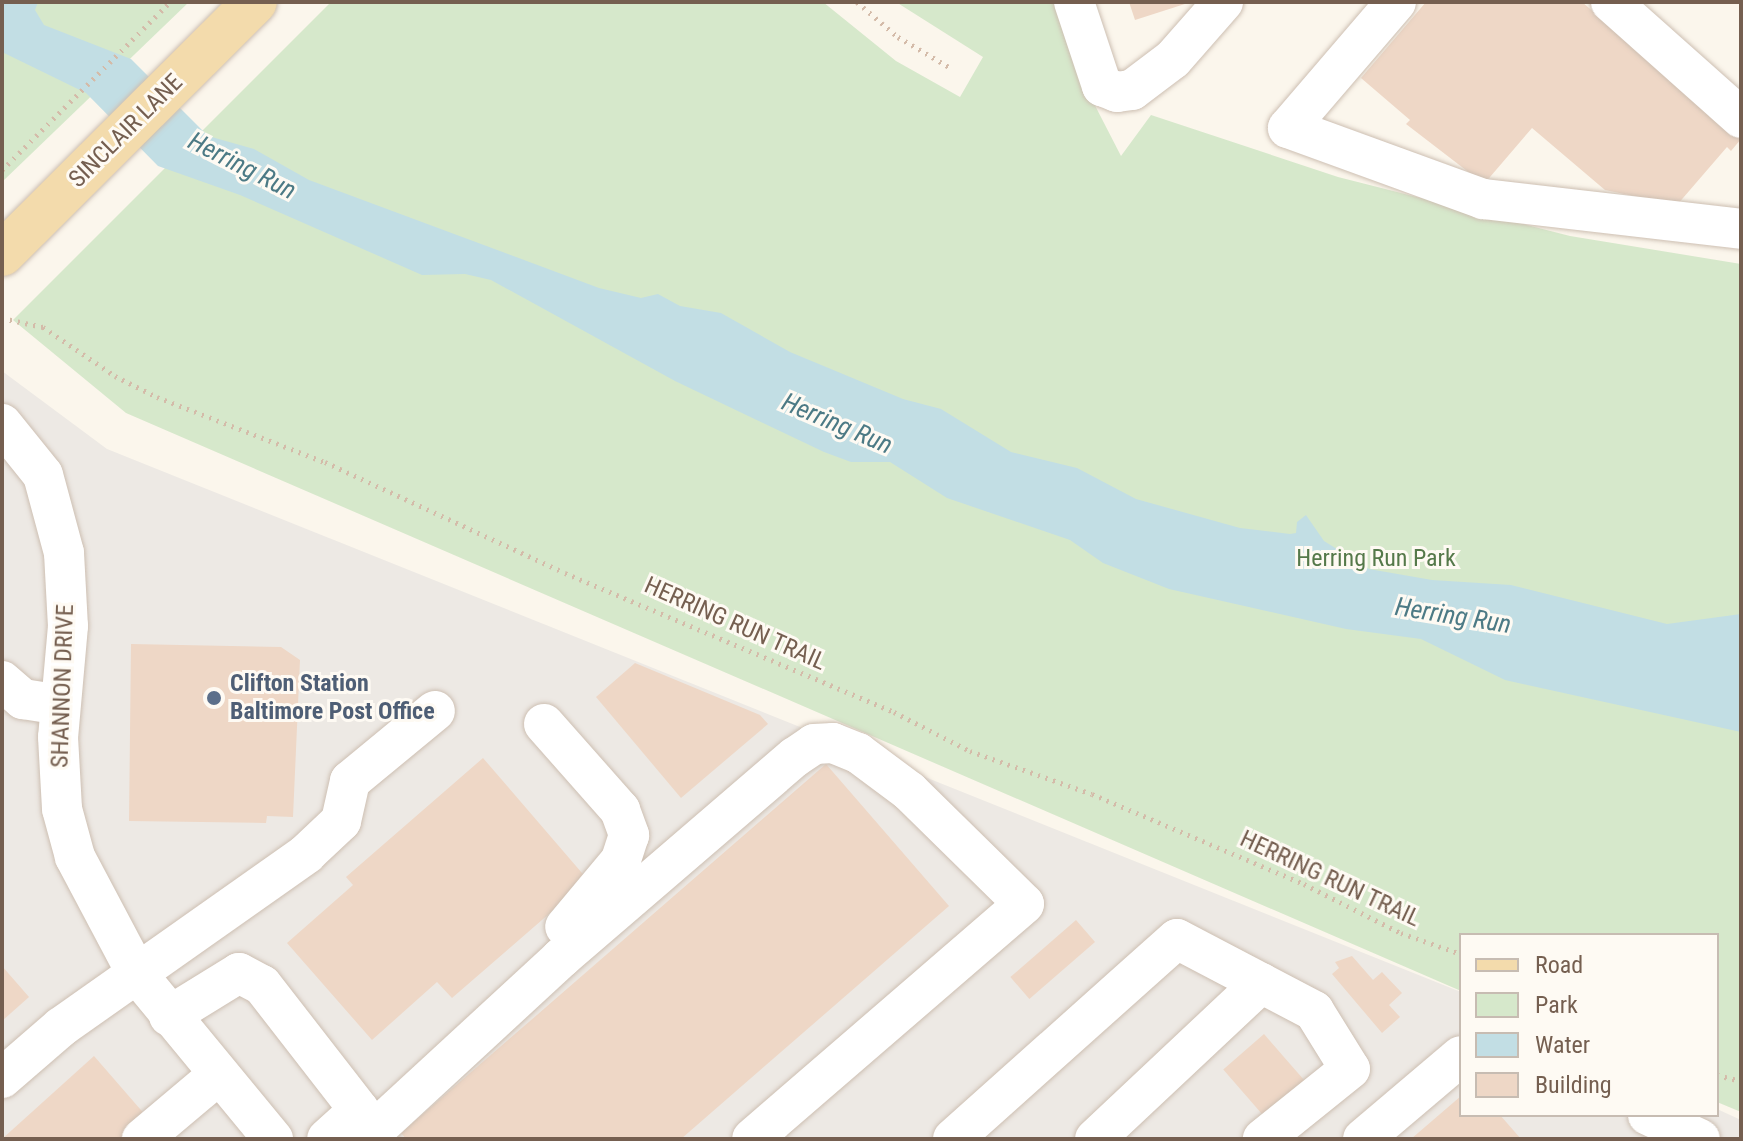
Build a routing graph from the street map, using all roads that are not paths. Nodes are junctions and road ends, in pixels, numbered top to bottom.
1 (1074, 2) edge
2 (1223, 2) edge
3 (1396, 2) edge
4 (1611, 2) edge
5 (255, 4) edge
6 (1741, 118) edge
7 (1741, 229) edge
8 (2, 254) edge
9 (2, 424) edge
10 (2, 681) edge
11 (60, 705) junction
12 (435, 711) dead end
13 (544, 724) dead end
14 (137, 974) junction
15 (1261, 983) junction
16 (169, 1016) junction
17 (1459, 1058) edge
18 (218, 1075) junction
19 (2, 1078) edge
20 (1652, 1117) edge
21 (362, 1124) edge
22 (142, 1139) edge
23 (273, 1139) edge
24 (327, 1139) edge
25 (752, 1139) edge
26 (953, 1139) edge
27 (1095, 1139) edge
28 (1263, 1139) edge
29 (1363, 1139) edge
30 (1700, 1139) edge

1 - 2 street
3 - 7 street
4 - 6 street
5 - 8 main road, SINCLAIR LANE
9 - 11 street, SHANNON DRIVE
10 - 11 street
11 - 14 street, SHANNON DRIVE
12 - 14 street
13 - 21 street
14 - 16 street, SHANNON DRIVE
14 - 19 street
15 - 26 street
15 - 27 street
15 - 28 street
16 - 18 street, SHANNON DRIVE
16 - 21 street
17 - 29 street
18 - 22 street
18 - 23 street, SHANNON DRIVE
20 - 30 street
21 - 24 street
21 - 25 street

